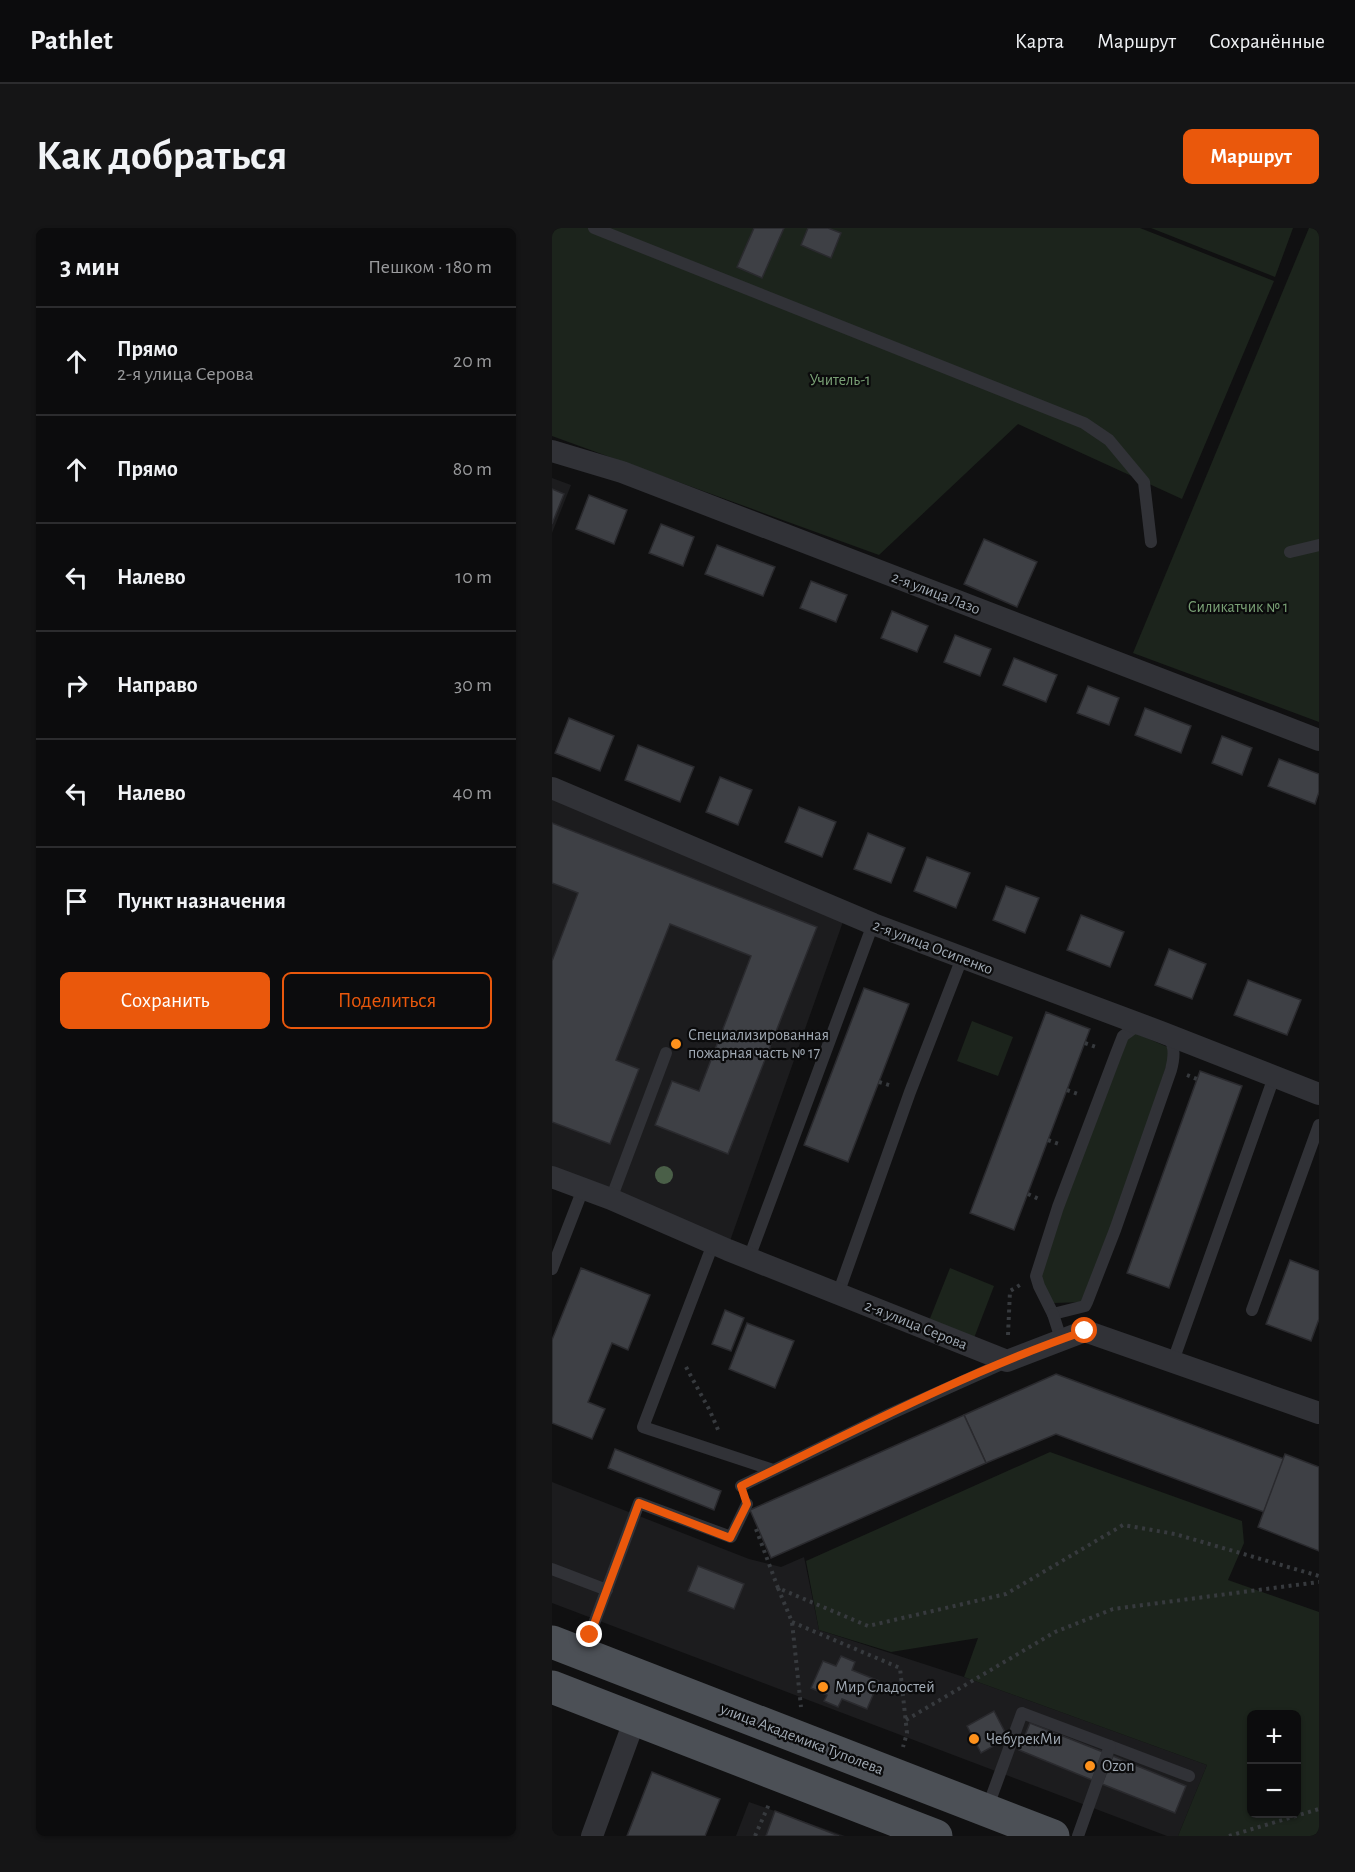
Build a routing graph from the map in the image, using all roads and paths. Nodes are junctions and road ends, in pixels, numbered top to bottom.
1 (594, 228) edge
2 (552, 451) edge
3 (1150, 543) dead end
4 (1319, 545) edge
5 (1290, 552) dead end
6 (1319, 740) edge
7 (552, 788) edge
8 (873, 924) junction
9 (962, 958) junction
10 (1161, 1032) junction
11 (666, 1053) dead end
12 (1274, 1077) junction
13 (1319, 1094) edge
14 (1319, 1125) edge
15 (552, 1177) edge
16 (583, 1189) junction
17 (611, 1199) junction
18 (713, 1244) junction
19 (748, 1258) junction
20 (552, 1269) edge
21 (1036, 1276) junction
22 (838, 1294) junction
23 (1252, 1310) dead end
24 (1053, 1314) junction
25 (1060, 1339) junction
26 (1007, 1361) junction
27 (1173, 1361) junction
28 (685, 1365) dead end
29 (1319, 1413) edge
30 (728, 1455) junction
31 (773, 1470) junction
32 (741, 1486) dead end
33 (747, 1504) joint
34 (552, 1569) edge
35 (1319, 1576) edge
36 (1319, 1582) edge
37 (607, 1590) junction
38 (792, 1622) dead end
39 (552, 1642) edge
40 (583, 1653) junction
41 (552, 1687) edge
42 (635, 1719) junction
43 (906, 1720) junction
44 (1110, 1746) junction
45 (903, 1747) dead end
46 (1189, 1776) dead end
47 (1319, 1809) edge
48 (987, 1810) junction
49 (592, 1836) edge
50 (936, 1836) edge
51 (1053, 1836) edge
52 (1078, 1836) edge
53 (1229, 1836) edge

1 - 3 lane
2 - 6 street, 2-я улица Лазо
4 - 5 lane
7 - 8 street, 2-я улица Осипенко
8 - 9 street, 2-я улица Осипенко
8 - 19 lane
9 - 10 street, 2-я улица Осипенко
9 - 22 lane
10 - 12 street, 2-я улица Осипенко
10 - 21 lane
10 - 24 lane
11 - 17 lane
12 - 13 street, 2-я улица Осипенко
12 - 27 lane
14 - 23 lane
15 - 16 street, 2-я улица Серова
16 - 17 street, 2-я улица Серова
16 - 20 lane
17 - 18 street, 2-я улица Серова
18 - 19 street, 2-я улица Серова
18 - 30 lane
19 - 22 street, 2-я улица Серова
21 - 24 lane
21 - 26 path
22 - 26 street, 2-я улица Серова
24 - 25 lane
25 - 26 street
25 - 27 street
26 - 31 lane
27 - 29 street
28 - 30 path
30 - 31 lane
31 - 32 lane
33 - 35 path
33 - 37 lane
34 - 37 lane
36 - 43 path
37 - 40 lane
38 - 43 path
39 - 40 main road, улица Академика Туполева
40 - 48 main road, улица Академика Туполева
41 - 42 main road
42 - 49 street
42 - 50 main road
43 - 45 path
44 - 46 lane
44 - 48 lane
44 - 52 lane
47 - 53 path
48 - 51 main road, улица Академика Туполева

